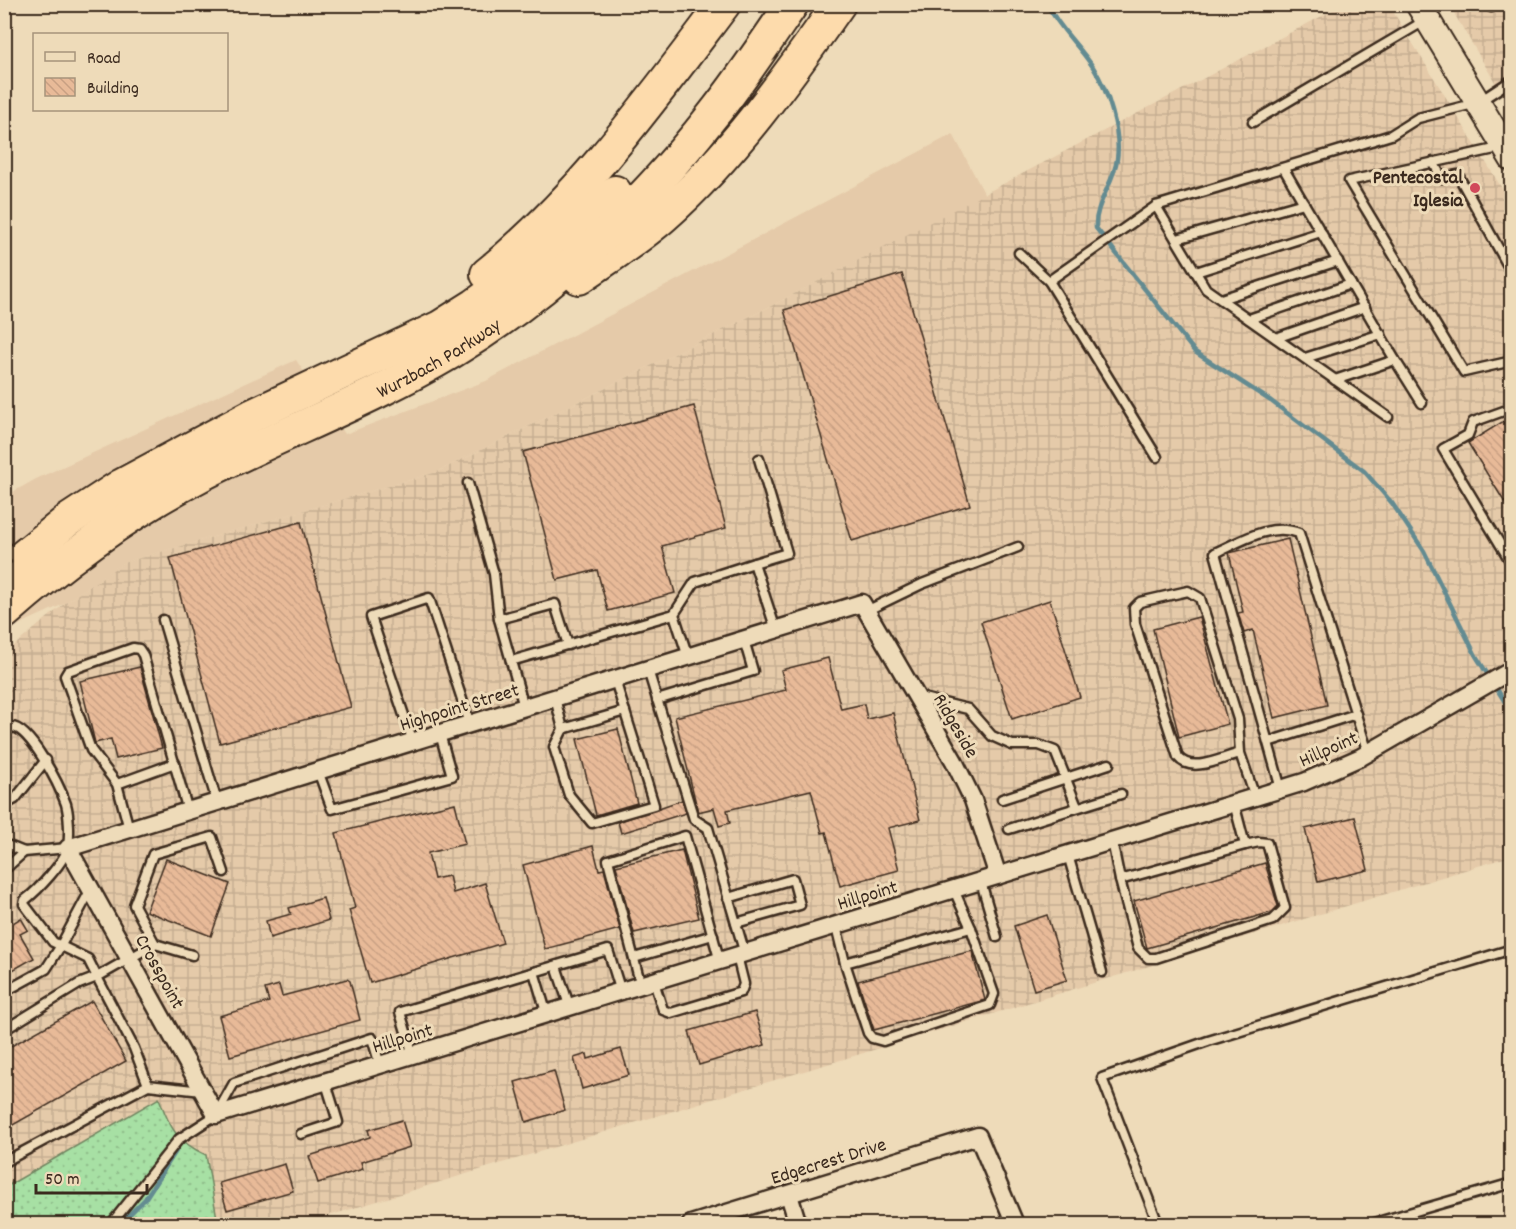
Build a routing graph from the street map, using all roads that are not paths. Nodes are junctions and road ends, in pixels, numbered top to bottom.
1 (724, 4) edge
2 (766, 4) edge
3 (792, 4) edge
4 (839, 4) edge
5 (1490, 4) edge
6 (1497, 4) edge
7 (1422, 12) edge
8 (1512, 80) edge
9 (1477, 103) junction
10 (1253, 122) dead end
11 (1508, 153) edge
12 (1433, 162) junction
13 (1284, 169) junction
14 (1304, 203) junction
15 (1156, 206) junction
16 (1321, 232) junction
17 (1177, 239) junction
18 (1019, 253) dead end
19 (1338, 261) junction
20 (1196, 272) junction
21 (1512, 273) edge
22 (1049, 281) junction
23 (1351, 284) junction
24 (1221, 299) junction
25 (1365, 307) junction
26 (1249, 319) junction
27 (492, 326) junction
28 (1381, 334) junction
29 (1276, 338) junction
30 (393, 350) junction
31 (1305, 358) junction
32 (1395, 360) junction
33 (1512, 361) edge
34 (1335, 380) junction
35 (1422, 403) dead end
36 (1512, 408) edge
37 (1388, 417) dead end
38 (1157, 457) dead end
39 (759, 459) dead end
40 (468, 483) dead end
41 (1018, 547) dead end
42 (754, 563) junction
43 (1512, 564) edge
44 (4, 572) edge
45 (864, 607) junction
46 (4, 613) edge
47 (674, 614) junction
48 (500, 619) junction
49 (163, 620) dead end
50 (776, 630) junction
51 (744, 640) junction
52 (568, 645) junction
53 (688, 657) junction
54 (511, 662) junction
55 (648, 670) junction
56 (1511, 671) edge
57 (615, 680) junction
58 (916, 697) junction
59 (555, 698) junction
60 (657, 700) junction
61 (524, 707) junction
62 (625, 711) junction
63 (1356, 714) junction
64 (470, 724) junction
65 (563, 729) junction
66 (440, 734) junction
67 (4, 735) edge
68 (413, 742) junction
69 (1268, 742) junction
70 (1240, 753) junction
71 (1368, 754) junction
72 (46, 760) junction
73 (175, 763) junction
74 (1109, 764) dead end
75 (318, 771) junction
76 (1067, 778) junction
77 (117, 784) junction
78 (1281, 789) junction
79 (1121, 794) dead end
80 (1255, 797) junction
81 (1002, 799) dead end
82 (217, 802) junction
83 (1234, 803) junction
84 (4, 805) edge
85 (1077, 807) junction
86 (188, 811) junction
87 (129, 829) junction
88 (1010, 829) dead end
89 (1112, 841) junction
90 (4, 844) edge
91 (1245, 845) junction
92 (68, 848) junction
93 (24, 852) junction
94 (1068, 855) junction
95 (4, 870) edge
96 (224, 872) dead end
97 (998, 876) junction
98 (1120, 880) junction
99 (981, 882) junction
100 (91, 889) junction
101 (954, 890) junction
102 (728, 898) junction
103 (736, 923) junction
104 (836, 926) junction
105 (971, 928) junction
106 (712, 936) junction
107 (997, 937) dead end
108 (155, 944) junction
109 (60, 947) junction
110 (1512, 949) edge
111 (192, 955) dead end
112 (741, 955) junction
113 (129, 957) junction
114 (634, 958) junction
115 (720, 962) junction
116 (845, 963) junction
117 (556, 966) junction
118 (534, 972) junction
119 (1102, 972) dead end
120 (97, 977) junction
121 (647, 984) junction
122 (4, 992) edge
123 (621, 992) junction
124 (570, 1008) junction
125 (547, 1015) junction
126 (4, 1030) edge
127 (412, 1055) junction
128 (380, 1065) junction
129 (326, 1083) junction
130 (148, 1085) junction
131 (203, 1091) junction
132 (216, 1115) junction
133 (301, 1134) dead end
134 (4, 1162) edge
135 (1512, 1183) edge
136 (789, 1195) junction
137 (111, 1224) edge
138 (691, 1224) edge
139 (798, 1224) edge
140 (1015, 1224) edge
141 (1158, 1224) edge
142 (1371, 1224) edge

1 - 30 highway
2 - 30 highway, Wurzbach Parkway
3 - 27 highway, Wurzbach Parkway
4 - 27 highway
5 - 6 lane
7 - 9 main road
7 - 10 lane
8 - 9 lane
9 - 11 main road
9 - 13 lane
11 - 12 lane
12 - 21 lane
12 - 33 lane
13 - 14 lane
13 - 15 lane
14 - 16 lane
14 - 17 lane
15 - 17 lane
15 - 22 lane
16 - 19 lane
16 - 20 lane
17 - 20 lane
18 - 22 lane
19 - 23 lane
19 - 24 lane
20 - 24 lane
22 - 38 lane
23 - 25 lane
23 - 26 lane
24 - 26 lane
25 - 28 lane
25 - 29 lane
26 - 29 lane
27 - 46 highway, Wurzbach Parkway
28 - 31 lane
28 - 32 lane
29 - 31 lane
30 - 44 highway, Wurzbach Parkway
31 - 34 lane
32 - 34 lane
32 - 35 lane
34 - 37 lane
36 - 43 lane
39 - 42 lane
40 - 48 lane
41 - 45 lane
42 - 47 lane
42 - 50 lane
45 - 50 street, Highpoint Street
45 - 58 street, Ridgeside
47 - 52 lane
47 - 53 lane
48 - 52 lane
48 - 54 lane
49 - 82 lane
50 - 51 street, Highpoint Street
51 - 53 street, Highpoint Street
51 - 60 lane
52 - 54 lane
53 - 55 street, Highpoint Street
54 - 61 lane
55 - 57 street, Highpoint Street
55 - 60 lane
56 - 71 street, Hillpoint
57 - 59 street, Highpoint Street
57 - 62 lane
58 - 76 lane
58 - 97 street, Ridgeside
59 - 61 street, Highpoint Street
59 - 65 lane
60 - 102 lane
61 - 64 street, Highpoint Street
62 - 65 lane
62 - 65 lane
63 - 69 lane
63 - 69 lane
63 - 71 lane
64 - 66 street, Highpoint Street
64 - 68 lane
66 - 68 street, Highpoint Street
66 - 75 lane
67 - 72 lane
68 - 75 street, Highpoint Street
69 - 78 lane
70 - 70 lane
70 - 80 lane
71 - 78 street, Hillpoint
72 - 84 lane
72 - 92 lane
73 - 77 lane
73 - 77 lane
73 - 86 lane
74 - 76 lane
75 - 82 street, Highpoint Street
76 - 81 lane
76 - 85 lane
77 - 87 lane
78 - 80 street, Hillpoint
79 - 85 lane
80 - 83 street, Hillpoint
82 - 86 street, Highpoint Street
83 - 89 street, Hillpoint
83 - 91 lane
85 - 88 lane
86 - 87 street, Highpoint Street
87 - 92 street, Highpoint Street
89 - 94 street, Hillpoint
89 - 98 lane
90 - 93 lane
91 - 98 lane
91 - 98 lane
92 - 93 lane
92 - 100 street, Crosspoint
92 - 109 lane
93 - 95 lane
94 - 97 street, Hillpoint
94 - 119 lane
96 - 108 lane
97 - 99 street, Hillpoint
99 - 101 street, Hillpoint
99 - 107 lane
100 - 109 lane
100 - 113 street, Crosspoint
101 - 104 street, Hillpoint
101 - 105 lane
102 - 103 lane
102 - 103 lane
103 - 112 lane
104 - 112 street, Hillpoint
104 - 116 lane
105 - 116 lane
105 - 116 lane
106 - 114 lane
106 - 114 lane
106 - 115 lane
108 - 111 lane
108 - 113 lane
109 - 120 lane
109 - 122 lane
110 - 141 lane
112 - 115 street, Hillpoint
112 - 121 lane
113 - 120 lane
113 - 131 street, Crosspoint
114 - 121 lane
115 - 121 street, Hillpoint
117 - 118 lane
117 - 123 lane
117 - 124 lane
118 - 125 lane
118 - 127 lane
120 - 126 lane
120 - 130 lane
121 - 123 street, Hillpoint
123 - 124 street, Hillpoint
124 - 125 street, Hillpoint
125 - 127 street, Hillpoint
127 - 128 street, Hillpoint
128 - 129 street, Hillpoint
128 - 132 lane
129 - 132 street, Hillpoint
129 - 133 lane
130 - 131 lane
130 - 134 lane
131 - 132 street, Crosspoint
132 - 137 lane
135 - 142 lane
136 - 138 street, Edgecrest Drive
136 - 139 street
136 - 140 street, Edgecrest Drive

